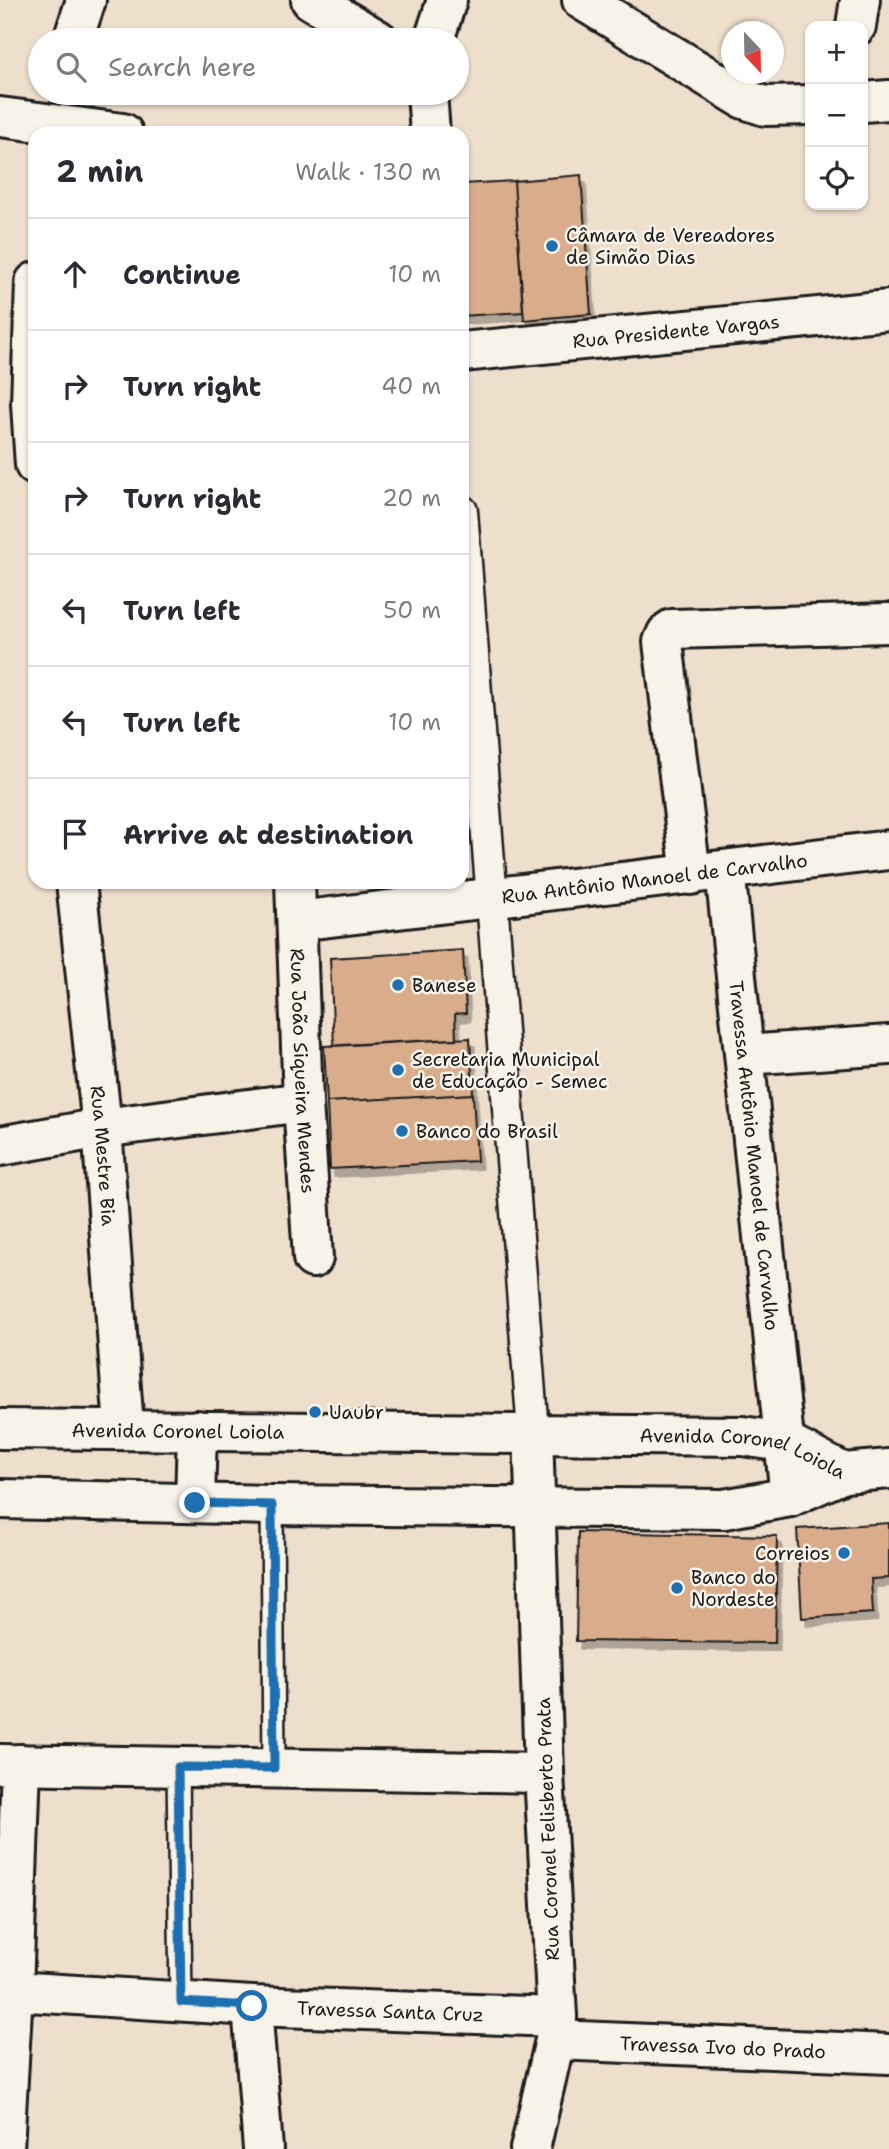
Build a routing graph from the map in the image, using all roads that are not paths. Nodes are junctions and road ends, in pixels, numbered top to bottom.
1 (86, 0) edge
2 (311, 0) edge
3 (447, 0) edge
4 (582, 0) edge
5 (860, 0) edge
6 (857, 21) edge
7 (77, 28) edge
8 (358, 28) edge
9 (438, 28) edge
10 (889, 100) edge
11 (868, 102) edge
12 (429, 105) edge
13 (805, 105) edge
14 (49, 116) edge
15 (0, 117) edge
16 (93, 126) edge
17 (430, 126) edge
18 (889, 310) edge
19 (28, 348) edge
20 (469, 351) edge
21 (22, 404) edge
22 (28, 432) edge
23 (469, 597) edge
24 (889, 623) edge
25 (889, 850) edge
26 (708, 872) junction
27 (77, 889) edge
28 (295, 889) edge
29 (493, 897) junction
30 (297, 921) junction
31 (889, 1045) edge
32 (745, 1055) junction
33 (303, 1102) junction
34 (102, 1128) junction
35 (0, 1146) edge
36 (313, 1258) dead end
37 (0, 1429) edge
38 (124, 1429) junction
39 (197, 1430) junction
40 (533, 1432) junction
41 (784, 1442) junction
42 (889, 1469) edge
43 (844, 1473) junction
44 (790, 1497) junction
45 (0, 1499) edge
46 (195, 1503) junction
47 (272, 1505) junction
48 (538, 1505) junction
49 (10, 1764) edge
50 (178, 1767) junction
51 (274, 1768) junction
52 (544, 1773) junction
53 (13, 1991) junction
54 (181, 2002) junction
55 (252, 2006) junction
56 (556, 2028) junction
57 (889, 2054) edge
58 (4, 2149) edge
59 (263, 2149) edge
60 (530, 2149) edge

1 - 7 street
2 - 8 street
3 - 9 street
4 - 13 street
5 - 6 street
10 - 11 street
12 - 17 street
14 - 15 street
14 - 16 street
18 - 20 street, Rua Presidente Vargas
19 - 21 street
21 - 22 street
23 - 29 street
24 - 26 street, Travessa Antônio Manoel de Carvalho
25 - 26 street, Rua Antônio Manoel de Carvalho
26 - 29 street, Rua Antônio Manoel de Carvalho
26 - 32 street, Travessa Antônio Manoel de Carvalho
27 - 34 street, Rua Mestre Bia
28 - 30 street, Rua João Siqueira Mendes
29 - 30 street, Rua Antônio Manoel de Carvalho
29 - 40 street
30 - 33 street, Rua João Siqueira Mendes
31 - 32 street
32 - 41 street, Travessa Antônio Manoel de Carvalho
33 - 34 street
33 - 36 street, Rua João Siqueira Mendes
34 - 35 street
34 - 38 street, Rua Mestre Bia
37 - 38 street, Avenida Coronel Loiola
38 - 39 street, Avenida Coronel Loiola
39 - 40 street, Avenida Coronel Loiola
39 - 46 street
40 - 41 street, Avenida Coronel Loiola
40 - 48 street, Rua Coronel Felisberto Prata
41 - 43 street, Avenida Coronel Loiola
41 - 44 street, Travessa Antônio Manoel de Carvalho
42 - 43 street
43 - 44 street, Avenida Coronel Loiola
44 - 48 street, Avenida Coronel Loiola
45 - 46 street, Avenida Coronel Loiola
46 - 47 street, Avenida Coronel Loiola
47 - 48 street, Avenida Coronel Loiola
47 - 51 lane
48 - 52 street, Rua Coronel Felisberto Prata
49 - 50 street
49 - 53 street
50 - 51 street
50 - 54 lane
51 - 52 street
52 - 56 street, Rua Coronel Felisberto Prata
53 - 54 street, Travessa Santa Cruz
53 - 58 street
54 - 55 street, Travessa Santa Cruz
55 - 56 street, Travessa Santa Cruz
55 - 59 street
56 - 57 street, Travessa Ivo do Prado
56 - 60 street, Rua Coronel Felisberto Prata

